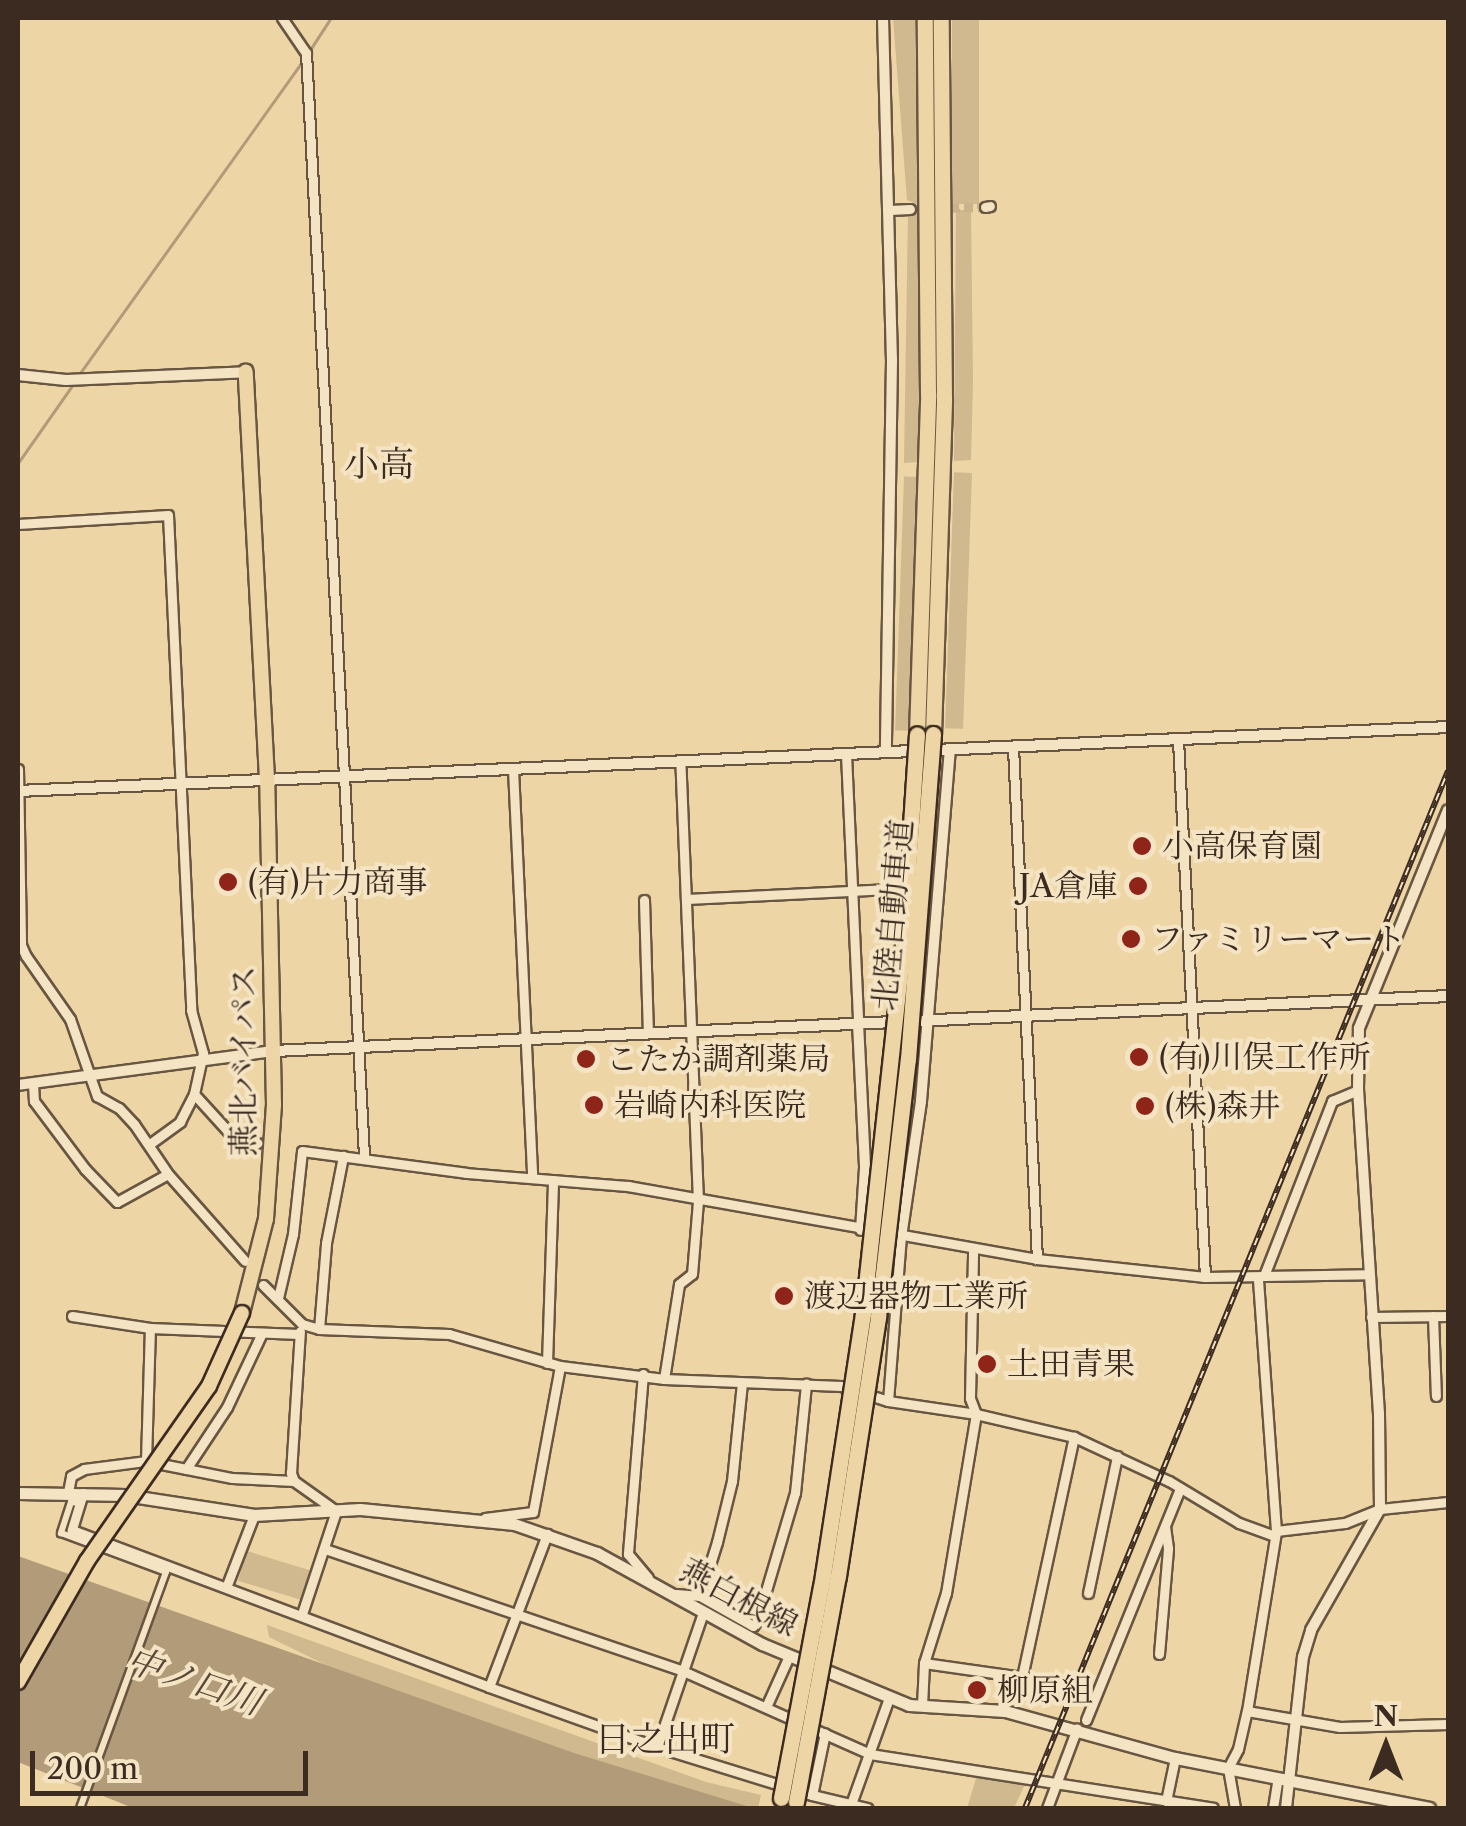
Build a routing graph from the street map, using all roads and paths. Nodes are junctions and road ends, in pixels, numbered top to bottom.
1 (282, 18) edge
2 (884, 18) edge
3 (925, 18) edge
4 (941, 18) edge
5 (910, 209) tunnel mouth
6 (890, 210) junction
7 (246, 372) joint
8 (18, 374) edge
9 (18, 524) edge
10 (1448, 727) edge
11 (925, 734) junction
12 (1178, 740) junction
13 (1013, 747) junction
14 (950, 751) junction
15 (886, 752) junction
16 (846, 754) junction
17 (680, 761) junction
18 (513, 768) junction
19 (18, 769) edge
20 (347, 776) junction
21 (267, 779) junction
22 (180, 782) junction
23 (18, 791) edge
24 (1448, 810) edge
25 (891, 889) dead end
26 (854, 891) junction
27 (686, 899) junction
28 (644, 900) dead end
29 (1448, 996) edge
30 (1374, 998) junction
31 (1192, 1008) junction
32 (1025, 1016) junction
33 (928, 1019) junction
34 (858, 1024) junction
35 (692, 1032) junction
36 (648, 1033) junction
37 (526, 1039) junction
38 (360, 1046) junction
39 (274, 1051) junction
40 (202, 1061) junction
41 (88, 1076) junction
42 (33, 1083) junction
43 (18, 1085) edge
44 (1358, 1090) junction
45 (194, 1094) junction
46 (257, 1143) dead end
47 (150, 1144) junction
48 (343, 1156) junction
49 (364, 1156) junction
50 (168, 1174) junction
51 (532, 1178) junction
52 (553, 1180) junction
53 (698, 1201) junction
54 (861, 1230) junction
55 (900, 1237) junction
56 (974, 1250) junction
57 (1038, 1259) junction
58 (245, 1260) dead end
59 (1369, 1274) junction
60 (1205, 1276) junction
61 (1262, 1276) junction
62 (263, 1285) dead end
63 (278, 1298) junction
64 (72, 1316) dead end
65 (1433, 1316) junction
66 (1448, 1316) edge
67 (1371, 1318) junction
68 (150, 1328) junction
69 (301, 1329) junction
70 (319, 1329) junction
71 (262, 1332) junction
72 (547, 1363) junction
73 (560, 1366) junction
74 (643, 1374) junction
75 (664, 1379) junction
76 (742, 1383) junction
77 (806, 1384) junction
78 (1436, 1396) dead end
79 (888, 1400) junction
80 (976, 1414) junction
81 (1074, 1437) junction
82 (1118, 1456) junction
83 (146, 1461) junction
84 (186, 1470) junction
85 (294, 1481) junction
86 (1180, 1488) junction
87 (68, 1492) junction
88 (18, 1493) edge
89 (81, 1498) junction
90 (1448, 1502) edge
91 (1380, 1510) junction
92 (336, 1511) junction
93 (254, 1514) junction
94 (485, 1518) junction
95 (1164, 1523) junction
96 (1276, 1533) junction
97 (547, 1534) junction
98 (325, 1548) junction
99 (652, 1583) junction
100 (227, 1585) junction
101 (669, 1593) junction
102 (1088, 1594) dead end
103 (700, 1596) junction
104 (517, 1613) junction
105 (302, 1614) junction
106 (704, 1614) junction
107 (1159, 1654) dead end
108 (789, 1656) junction
109 (924, 1663) junction
110 (683, 1671) junction
111 (18, 1682) edge
112 (489, 1687) junction
113 (889, 1698) junction
114 (766, 1706) junction
115 (922, 1706) junction
116 (1248, 1711) junction
117 (1296, 1717) junction
118 (1082, 1724) junction
119 (1448, 1724) edge
120 (825, 1733) junction
121 (656, 1746) junction
122 (870, 1754) junction
123 (1175, 1758) junction
124 (1228, 1768) junction
125 (1283, 1778) junction
126 (1056, 1784) junction
127 (812, 1795) junction
128 (1166, 1801) junction
129 (851, 1804) junction
130 (80, 1808) edge
131 (778, 1808) edge
132 (794, 1808) edge
133 (867, 1808) edge
134 (1047, 1808) edge
135 (1214, 1808) edge
136 (1234, 1808) edge
137 (1274, 1808) edge
138 (1286, 1808) edge
139 (1429, 1808) edge

1 - 20 street
2 - 6 street
3 - 11 highway, 北陸自動車道
4 - 11 highway, 北陸自動車道
5 - 6 street
6 - 15 street
7 - 8 street
7 - 21 highway, 燕北バイパス
9 - 22 street
10 - 12 street
11 - 131 highway, 北陸自動車道, bridge
11 - 132 highway, 北陸自動車道, bridge
12 - 13 street
12 - 31 street
13 - 14 street
13 - 32 street
14 - 15 street
14 - 33 street
15 - 16 street
16 - 17 street
16 - 26 street
17 - 18 street
17 - 27 street
18 - 20 street
18 - 37 street
19 - 23 street
20 - 21 street
20 - 38 street
21 - 22 street
21 - 39 highway, 燕北バイパス
22 - 23 street
22 - 40 street
23 - 41 street
24 - 30 street
25 - 26 street
26 - 27 street
26 - 34 street
27 - 35 street
28 - 36 street
29 - 30 street
30 - 31 street
30 - 44 street
31 - 32 street
31 - 60 street
32 - 33 street
32 - 57 street
33 - 34 street
33 - 55 street
34 - 35 street
34 - 54 street
35 - 36 street
35 - 53 street
36 - 37 street
37 - 38 street
37 - 51 street
38 - 39 street
38 - 49 street
39 - 40 street
39 - 111 highway, 燕北バイパス, bridge
40 - 41 street
40 - 45 street
41 - 42 street
41 - 47 street
42 - 43 street
42 - 50 street
44 - 59 street
44 - 61 street
45 - 46 street
45 - 47 street
47 - 50 street
48 - 49 street
48 - 63 street
48 - 70 street
49 - 51 street
50 - 58 street
51 - 52 street
52 - 53 street
52 - 72 street
53 - 54 street
53 - 75 street
54 - 55 street
55 - 56 street
55 - 79 street
56 - 57 street
56 - 80 street
57 - 60 street
59 - 61 street
59 - 67 street
60 - 61 street
61 - 96 street
62 - 63 street
63 - 69 street
64 - 68 street
65 - 66 street
65 - 67 street
65 - 78 street
67 - 91 street
68 - 71 street
68 - 83 street
69 - 70 street
69 - 71 street
69 - 85 street
70 - 72 street
71 - 84 street
72 - 73 street
73 - 74 street
73 - 94 street
74 - 75 street
74 - 99 street
75 - 76 street
76 - 77 street
76 - 103 street
77 - 79 street
77 - 103 street
79 - 80 street
80 - 81 street
80 - 109 street
81 - 82 street
81 - 109 street
82 - 86 street
82 - 102 street
83 - 84 street
83 - 87 street
84 - 85 street
85 - 92 street
86 - 95 street
86 - 96 street
87 - 88 main road, 燕白根線
87 - 89 main road, 燕白根線
89 - 93 main road, 燕白根線
89 - 100 street
89 - 130 street
90 - 91 street
91 - 96 street
91 - 117 street
92 - 93 main road, 燕白根線
92 - 94 main road, 燕白根線
92 - 98 street
93 - 100 street
94 - 97 main road, 燕白根線
95 - 107 street
95 - 118 street
96 - 116 street
97 - 99 main road, 燕白根線
97 - 104 street
98 - 104 street
98 - 105 street
99 - 101 main road, 燕白根線
100 - 105 street
101 - 103 street
101 - 106 main road, 燕白根線
104 - 110 street
104 - 112 street
105 - 112 street
106 - 108 main road, 燕白根線
106 - 110 street
108 - 113 main road, 燕白根線
108 - 114 street
109 - 115 street
110 - 114 street
110 - 121 street
112 - 121 street
113 - 115 main road, 燕白根線
113 - 122 street
114 - 120 street
115 - 118 main road, 燕白根線
116 - 117 street
116 - 124 street
117 - 119 street
117 - 125 street
118 - 123 main road, 燕白根線
118 - 126 street
120 - 122 street
120 - 127 street
121 - 127 street
122 - 126 street
122 - 129 street
123 - 124 main road, 燕白根線
123 - 128 street
124 - 125 main road, 燕白根線
124 - 136 street
125 - 137 street
125 - 138 street
125 - 139 main road, 燕白根線
126 - 128 street
126 - 134 street
127 - 129 street
128 - 135 street
129 - 133 street

